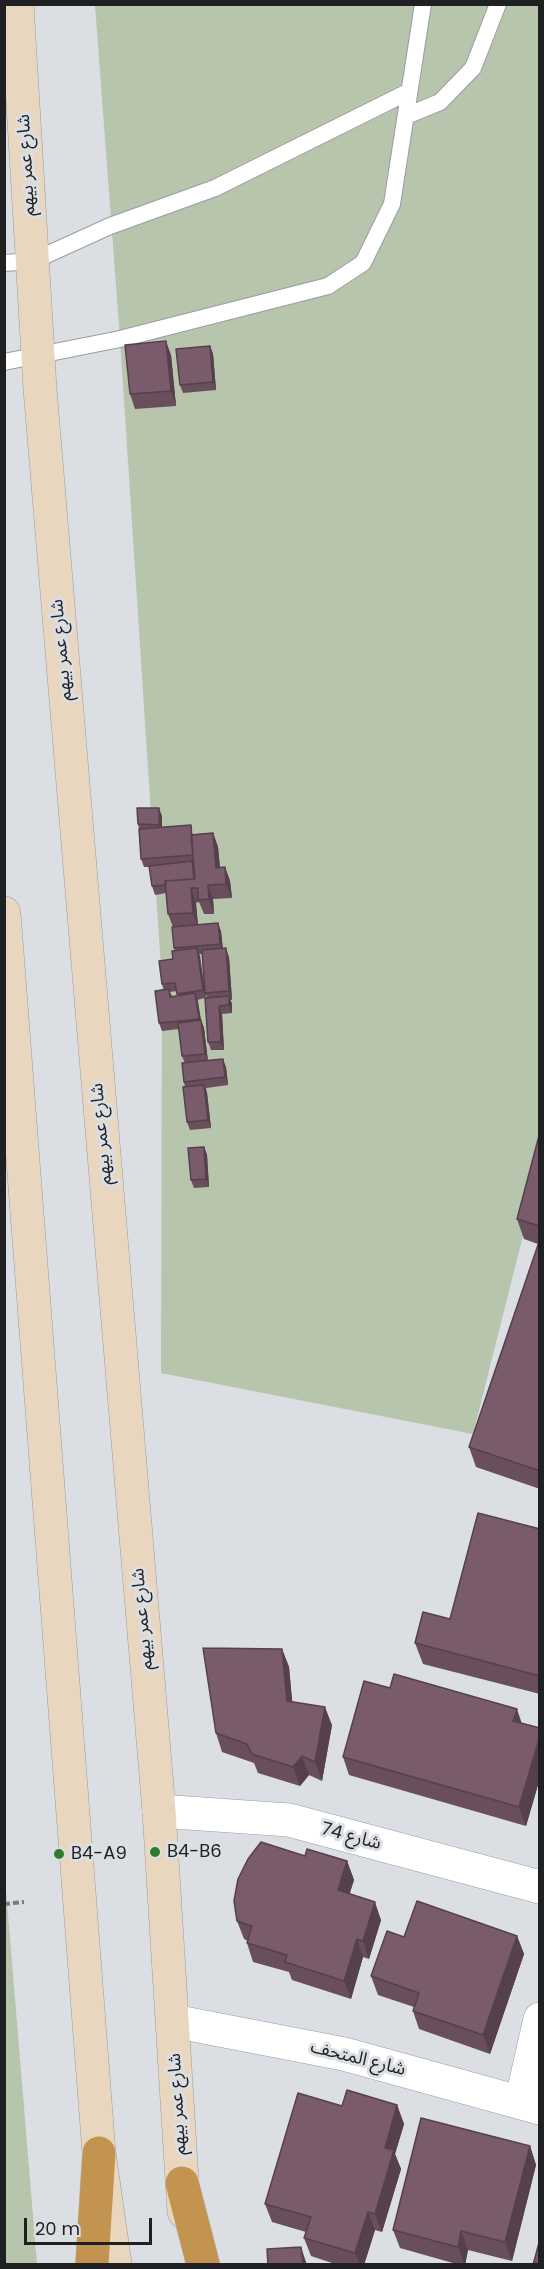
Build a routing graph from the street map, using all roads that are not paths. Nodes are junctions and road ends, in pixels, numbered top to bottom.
1 (18, 4) edge
2 (423, 4) edge
3 (498, 4) edge
4 (408, 92) junction
5 (406, 116) junction
6 (19, 262) edge
7 (38, 356) junction
8 (4, 362) edge
9 (4, 913) edge
10 (159, 1811) junction
11 (540, 1887) edge
12 (540, 2019) edge
13 (173, 2021) junction
14 (530, 2105) edge
15 (99, 2153) junction
16 (182, 2183) junction
17 (92, 2265) edge
18 (115, 2265) edge
19 (187, 2265) edge
20 (203, 2265) edge

1 - 6 main road, شارع عمر بيهم
2 - 4 lane
3 - 5 lane
4 - 5 lane
4 - 6 lane
5 - 7 lane
6 - 7 main road, شارع عمر بيهم
7 - 8 lane
7 - 10 main road, شارع عمر بيهم
9 - 15 main road
10 - 11 street, شارع 74
10 - 13 main road, شارع عمر بيهم
12 - 14 street
13 - 14 street, شارع المتحف
13 - 16 main road, شارع عمر بيهم
15 - 17 highway
15 - 18 main road
16 - 19 main road, شارع عمر بيهم
16 - 20 highway

